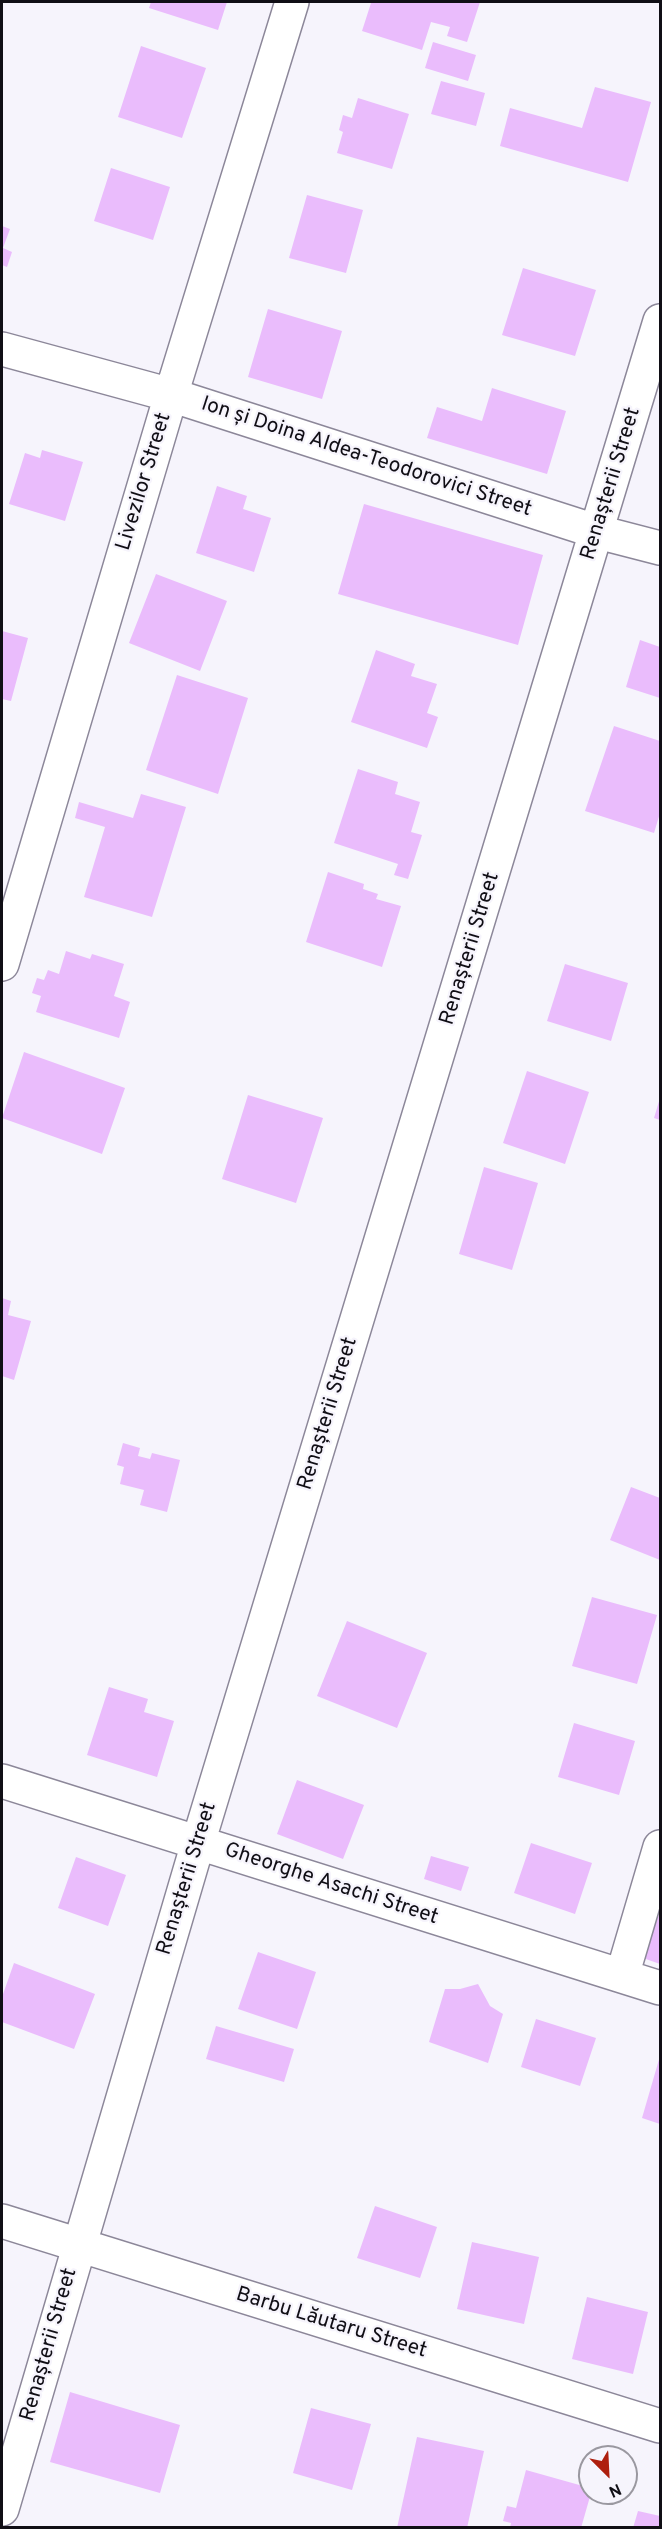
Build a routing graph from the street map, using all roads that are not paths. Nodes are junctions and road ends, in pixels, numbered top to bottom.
1 (292, 2) edge
2 (660, 321) edge
3 (2, 349) edge
4 (171, 395) junction
5 (598, 532) junction
6 (660, 548) edge
7 (2, 964) edge
8 (2, 1781) edge
9 (198, 1843) junction
10 (660, 1847) edge
11 (622, 1976) junction
12 (660, 1989) edge
13 (2, 2221) edge
14 (79, 2246) junction
15 (660, 2426) edge
16 (2, 2509) edge

1 - 4 street, Livezilor Street
2 - 5 street, Renașterii Street
3 - 4 street, Ion și Doina Aldea-Teodorovici Street
4 - 5 street, Ion și Doina Aldea-Teodorovici Street
4 - 7 street, Livezilor Street
5 - 6 street, Ion și Doina Aldea-Teodorovici Street
5 - 9 street, Renașterii Street
8 - 9 street, Gheorghe Asachi Street
9 - 11 street, Gheorghe Asachi Street
9 - 14 street, Renașterii Street
10 - 11 street
11 - 12 street, Gheorghe Asachi Street
13 - 14 street, Barbu Lăutaru Street
14 - 15 street, Barbu Lăutaru Street
14 - 16 street, Renașterii Street

